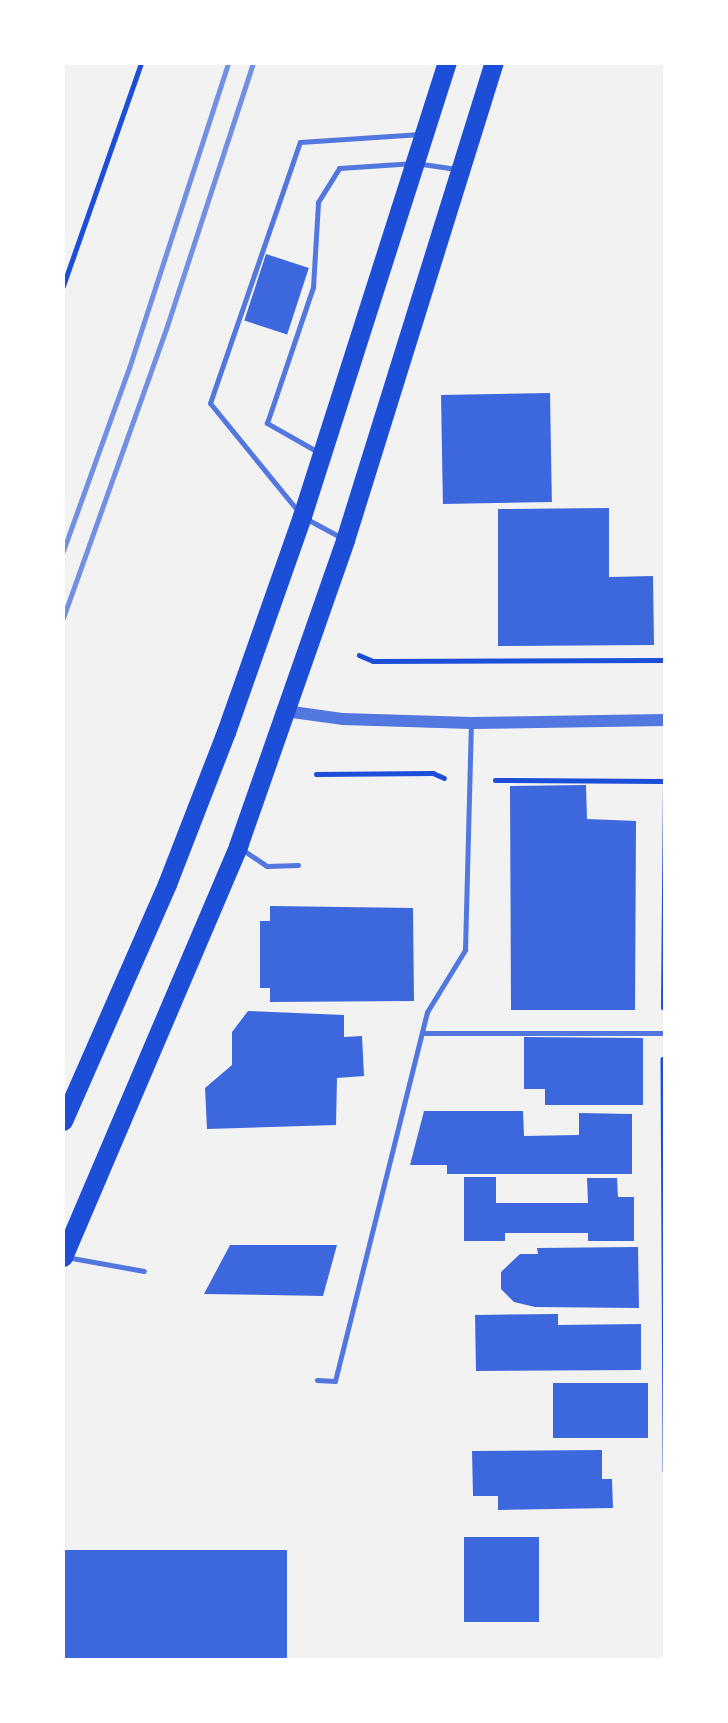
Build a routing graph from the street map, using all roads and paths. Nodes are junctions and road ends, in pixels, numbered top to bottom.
1 (141, 63) edge
2 (447, 63) edge
3 (494, 63) edge
4 (424, 134) junction
5 (415, 163) junction
6 (460, 169) junction
7 (63, 286) edge
8 (321, 454) junction
9 (302, 516) junction
10 (345, 540) junction
11 (359, 655) dead end
12 (665, 660) edge
13 (285, 711) junction
14 (665, 720) edge
15 (471, 723) junction
16 (665, 781) edge
17 (238, 846) junction
18 (299, 865) dead end
19 (422, 1034) junction
20 (664, 1034) edge
21 (63, 1121) edge
22 (63, 1257) edge
23 (144, 1271) dead end
24 (317, 1380) dead end
25 (665, 1471) edge

1 - 7 path
2 - 4 highway
3 - 6 highway
4 - 5 highway
4 - 9 lane
5 - 6 lane
5 - 8 highway
5 - 8 lane
6 - 10 highway
8 - 9 highway
9 - 10 lane
9 - 21 highway
10 - 13 highway
11 - 12 path
13 - 15 street
13 - 17 highway
14 - 15 street
15 - 19 lane
16 - 20 path
17 - 18 lane
17 - 22 highway
19 - 20 lane
19 - 24 lane
20 - 25 path
22 - 23 lane

